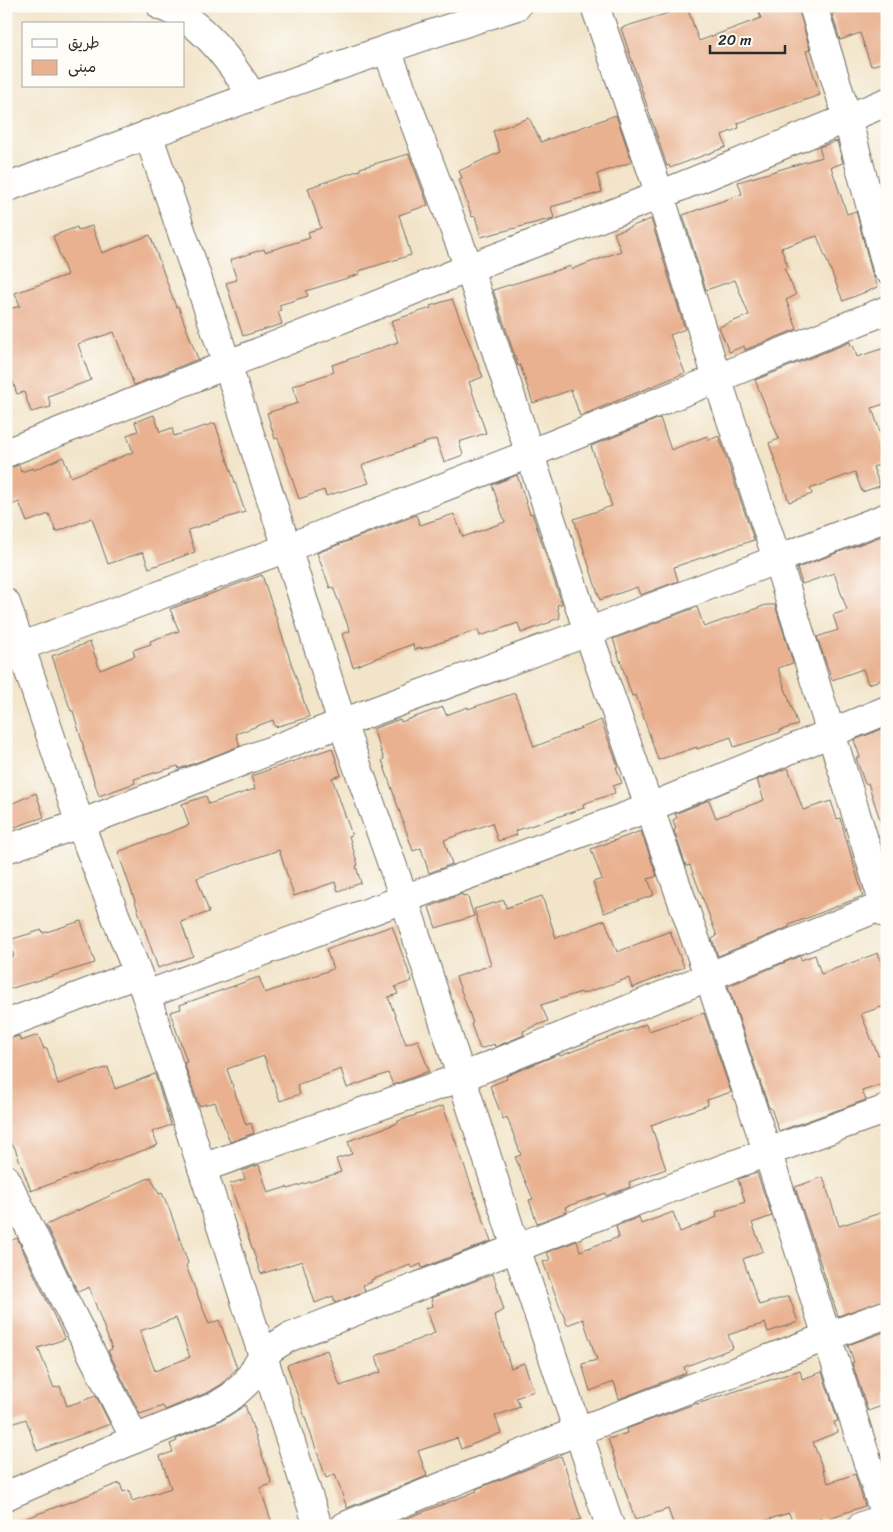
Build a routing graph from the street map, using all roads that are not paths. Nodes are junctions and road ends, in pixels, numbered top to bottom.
1 (161, 6) edge
2 (517, 6) edge
3 (595, 6) edge
4 (813, 6) edge
5 (462, 14) edge
6 (387, 50) junction
7 (253, 97) junction
8 (887, 102) edge
9 (847, 117) junction
10 (148, 134) junction
11 (6, 188) edge
12 (660, 195) junction
13 (469, 268) junction
14 (887, 269) edge
15 (887, 310) edge
16 (227, 364) junction
17 (717, 378) junction
18 (6, 453) edge
19 (529, 454) junction
20 (887, 518) edge
21 (287, 548) junction
22 (777, 559) junction
23 (6, 603) edge
24 (588, 632) junction
25 (13, 649) edge
26 (887, 710) edge
27 (342, 723) junction
28 (831, 733) junction
29 (648, 808) junction
30 (80, 824) junction
31 (6, 849) edge
32 (404, 898) junction
33 (886, 908) edge
34 (709, 978) junction
35 (142, 984) junction
36 (6, 1024) edge
37 (462, 1078) junction
38 (887, 1109) edge
39 (766, 1152) junction
40 (202, 1168) junction
41 (6, 1179) edge
42 (516, 1248) junction
43 (887, 1314) edge
44 (826, 1336) junction
45 (263, 1356) junction
46 (578, 1431) junction
47 (135, 1439) junction
48 (6, 1496) edge
49 (880, 1520) edge
50 (318, 1526) edge
51 (344, 1526) edge
52 (610, 1526) edge

1 - 7 street
2 - 5 street
3 - 12 street
4 - 9 street
5 - 6 street
6 - 7 street
6 - 13 street
7 - 10 street
8 - 9 street
9 - 12 street
9 - 14 street
10 - 11 street
10 - 16 street
12 - 13 street
12 - 17 street
13 - 16 street
13 - 19 street
15 - 17 street
16 - 18 street
16 - 21 street
17 - 19 street
17 - 22 street
19 - 21 street
19 - 24 street
20 - 22 street
21 - 25 street
21 - 27 street
22 - 24 street
22 - 28 street
23 - 25 street
24 - 27 street
24 - 29 street
25 - 30 street
26 - 28 street
27 - 30 street
27 - 32 street
28 - 29 street
28 - 33 street
29 - 32 street
29 - 34 street
30 - 31 street
30 - 35 street
32 - 35 street
32 - 37 street
33 - 34 street
34 - 37 street
34 - 39 street
35 - 36 street
35 - 40 street
37 - 40 street
37 - 42 street
38 - 39 street
39 - 42 street
39 - 44 street
40 - 45 street
41 - 47 street
42 - 45 street
42 - 46 street
43 - 44 street
44 - 46 street
44 - 49 street
45 - 47 street
45 - 50 street
46 - 51 street
46 - 52 street
47 - 48 street

